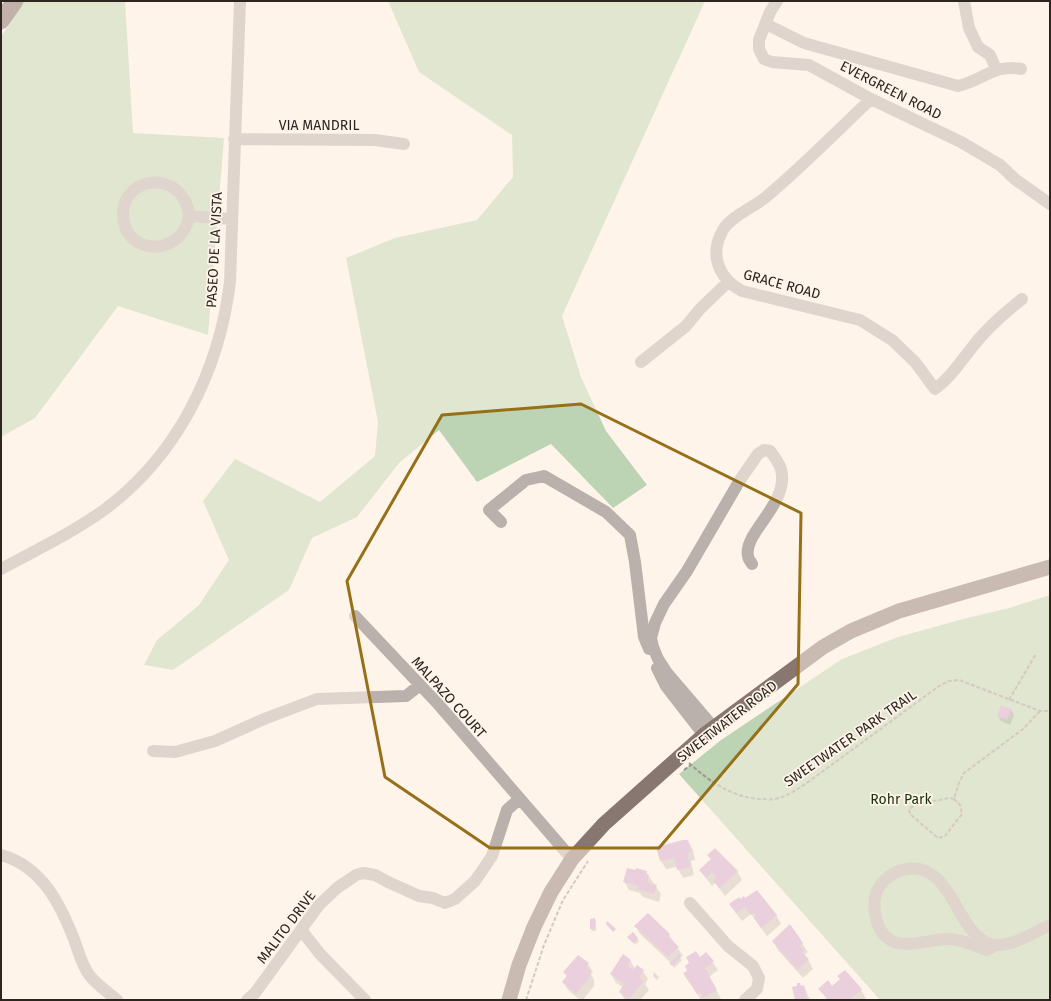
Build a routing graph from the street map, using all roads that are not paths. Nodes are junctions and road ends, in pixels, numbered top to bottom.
1 (15, 1) edge
2 (240, 1) edge
3 (777, 1) edge
4 (964, 1) edge
5 (1, 21) edge
6 (766, 24) junction
7 (996, 69) junction
8 (1021, 69) dead end
9 (871, 99) junction
10 (234, 139) junction
11 (404, 144) dead end
12 (1050, 204) edge
13 (188, 216) junction
14 (231, 219) junction
15 (728, 282) junction
16 (1022, 300) dead end
17 (641, 362) dead end
18 (501, 522) dead end
19 (752, 564) dead end
20 (1050, 567) edge
21 (1, 569) edge
22 (355, 616) dead end
23 (420, 685) junction
24 (709, 732) junction
25 (153, 751) dead end
26 (519, 799) junction
27 (1, 855) edge
28 (572, 859) junction
29 (690, 903) dead end
30 (1050, 925) edge
31 (302, 931) junction
32 (996, 945) junction
33 (749, 997) edge
34 (117, 1000) edge
35 (247, 1000) edge
36 (364, 1000) edge
37 (509, 1000) edge

1 - 5 highway
2 - 10 street, PASEO DE LA VISTA
3 - 6 street, EVERGREEN ROAD
4 - 7 street
6 - 7 street
6 - 9 street, EVERGREEN ROAD
7 - 8 street
9 - 12 street, EVERGREEN ROAD
9 - 15 street, GRACE ROAD
10 - 11 street, VIA MANDRIL
10 - 14 street, PASEO DE LA VISTA
13 - 13 street
13 - 14 street
14 - 21 street, PASEO DE LA VISTA
15 - 16 street, GRACE ROAD
15 - 17 street
18 - 24 street
19 - 24 street
20 - 24 main road, SWEETWATER ROAD
22 - 23 street, MALPAZO COURT
23 - 25 street
23 - 26 street, MALPAZO COURT
24 - 28 main road, SWEETWATER ROAD
26 - 28 street
26 - 31 street, MALITO DRIVE
27 - 34 street
28 - 37 main road, SWEETWATER ROAD
29 - 33 street
30 - 32 street
31 - 35 street, MALITO DRIVE
31 - 36 street
32 - 32 street

